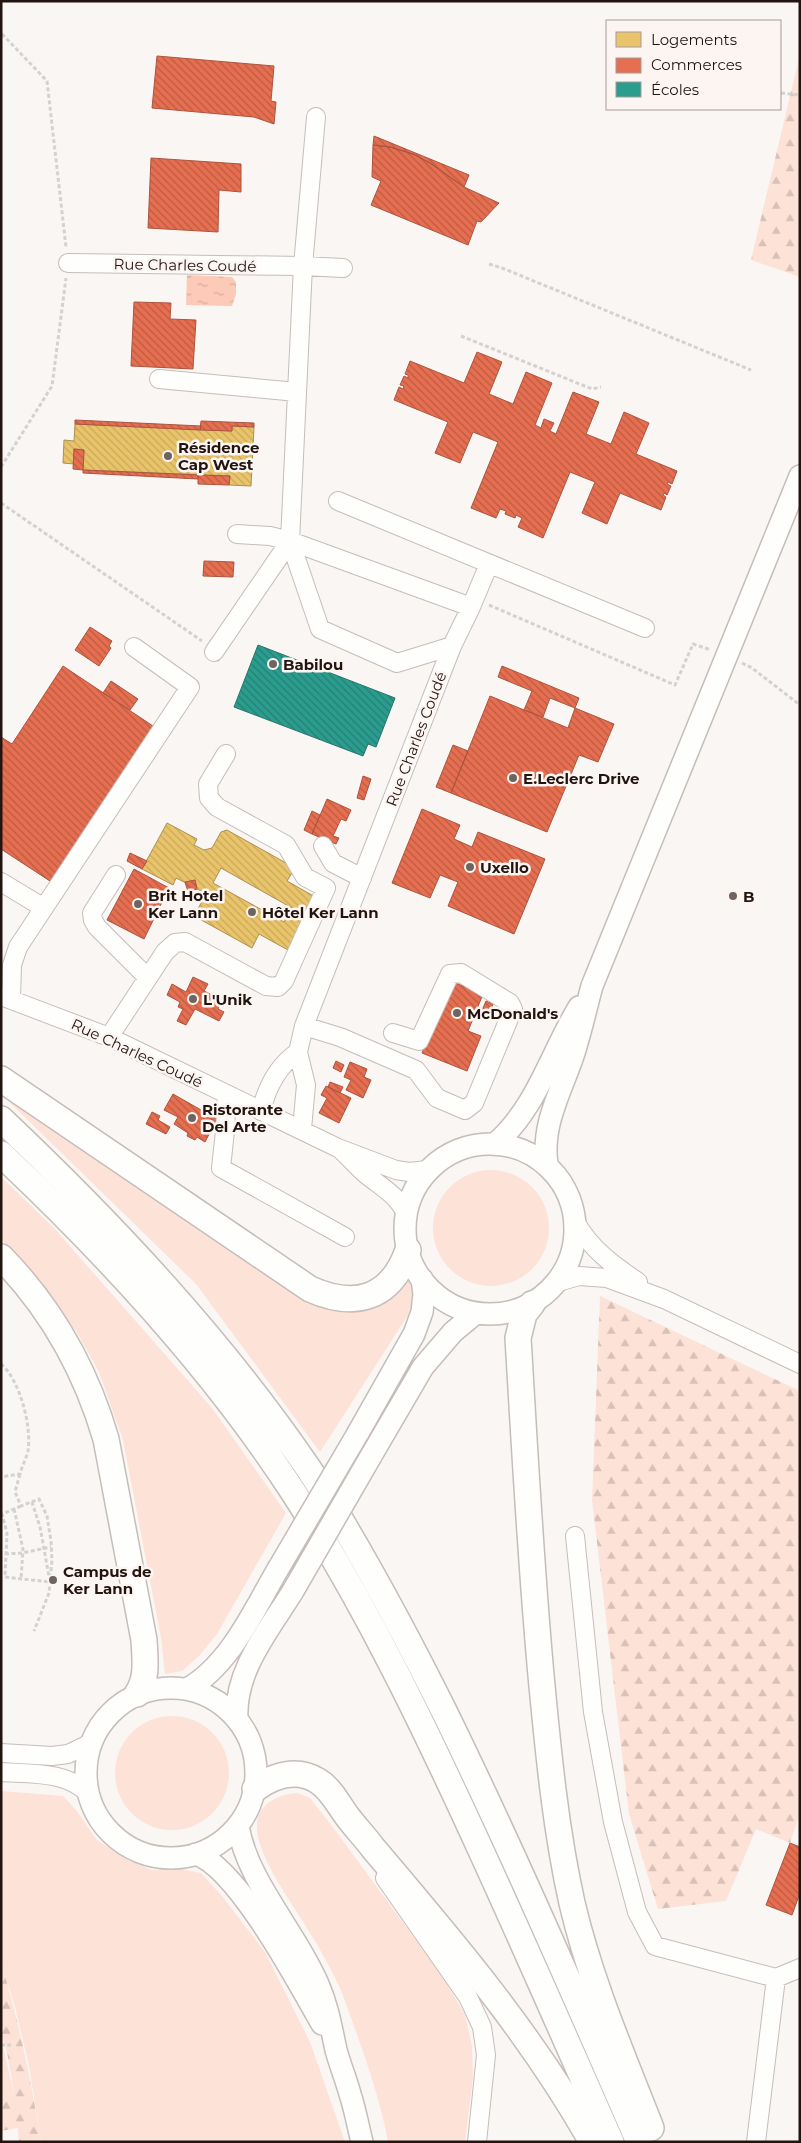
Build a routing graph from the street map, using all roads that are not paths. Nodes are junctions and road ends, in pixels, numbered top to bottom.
1 (316, 117) dead end
2 (68, 263) road end
3 (303, 266) junction
4 (343, 268) dead end
5 (159, 379) dead end
6 (297, 392) junction
7 (800, 476) edge
8 (338, 501) dead end
9 (237, 534) dead end
10 (290, 541) junction
11 (489, 564) junction
12 (471, 607) junction
13 (645, 628) dead end
14 (452, 646) junction
15 (134, 647) dead end
16 (209, 647) road end
17 (226, 754) dead end
18 (323, 846) dead end
19 (116, 875) dead end
20 (362, 878) junction
21 (1, 882) edge
22 (44, 908) junction
23 (148, 978) junction
24 (592, 986) junction
25 (6, 998) edge
26 (304, 1026) junction
27 (393, 1033) dead end
28 (109, 1037) junction
29 (298, 1052) junction
30 (1, 1079) edge
31 (227, 1095) junction
32 (261, 1111) junction
33 (1, 1119) edge
34 (302, 1129) junction
35 (496, 1143) junction
36 (338, 1148) junction
37 (1, 1154) edge
38 (547, 1164) junction
39 (428, 1170) junction
40 (406, 1214) junction
41 (576, 1223) junction
42 (345, 1237) dead end
43 (408, 1250) junction
44 (1, 1256) edge
45 (422, 1280) junction
46 (558, 1282) junction
47 (664, 1299) junction
48 (532, 1304) junction
49 (476, 1313) junction
50 (800, 1364) edge
51 (575, 1536) dead end
52 (187, 1688) junction
53 (137, 1694) junction
54 (237, 1719) junction
55 (91, 1743) junction
56 (1, 1753) edge
57 (1, 1772) edge
58 (255, 1789) junction
59 (88, 1794) junction
60 (347, 1816) junction
61 (238, 1825) junction
62 (196, 1854) junction
63 (800, 1968) edge
64 (776, 1978) junction
65 (336, 2051) junction
66 (362, 2142) edge
67 (477, 2142) edge
68 (592, 2142) edge
69 (611, 2142) edge
70 (639, 2142) edge
71 (657, 2142) edge
72 (756, 2142) edge

1 - 3 street
2 - 3 street, Rue Charles Coudé
3 - 4 street, Rue Charles Coudé
3 - 6 street
5 - 6 street
6 - 10 street
7 - 24 main road
8 - 11 street
9 - 10 street
10 - 12 street
10 - 14 street
10 - 16 street
11 - 12 street, Rue Charles Coudé
11 - 13 street
12 - 14 street, Rue Charles Coudé
14 - 20 street, Rue Charles Coudé
15 - 22 street
17 - 23 street
18 - 20 street
19 - 23 street
20 - 26 street, Rue Charles Coudé
21 - 22 street
22 - 25 street
23 - 28 street
24 - 35 main road
24 - 38 main road
25 - 28 street, Rue Charles Coudé
26 - 27 street
26 - 29 street, Rue Charles Coudé
28 - 31 street, Rue Charles Coudé
29 - 32 street
29 - 34 street, Rue Charles Coudé
30 - 43 highway
31 - 32 street, Rue Charles Coudé
31 - 42 street
32 - 34 street, Rue Charles Coudé
33 - 70 highway
34 - 36 street, Rue Charles Coudé
35 - 38 main road
35 - 39 main road
36 - 39 street
36 - 40 street
37 - 69 highway
38 - 41 main road
39 - 40 main road
40 - 43 main road
41 - 46 main road
41 - 47 street
43 - 45 main road
44 - 53 highway
45 - 49 main road
45 - 52 main road, bridge
46 - 47 street
46 - 48 main road
47 - 50 street
48 - 49 main road
48 - 71 highway
49 - 54 main road, bridge
51 - 64 street
52 - 53 main road
52 - 54 main road
53 - 55 main road
54 - 58 main road
55 - 56 street
55 - 59 main road
57 - 59 street
58 - 60 highway
58 - 61 main road
59 - 62 main road
60 - 67 street
60 - 68 highway
61 - 62 main road
61 - 65 main road
62 - 65 main road
63 - 64 street
64 - 72 street
65 - 66 main road

